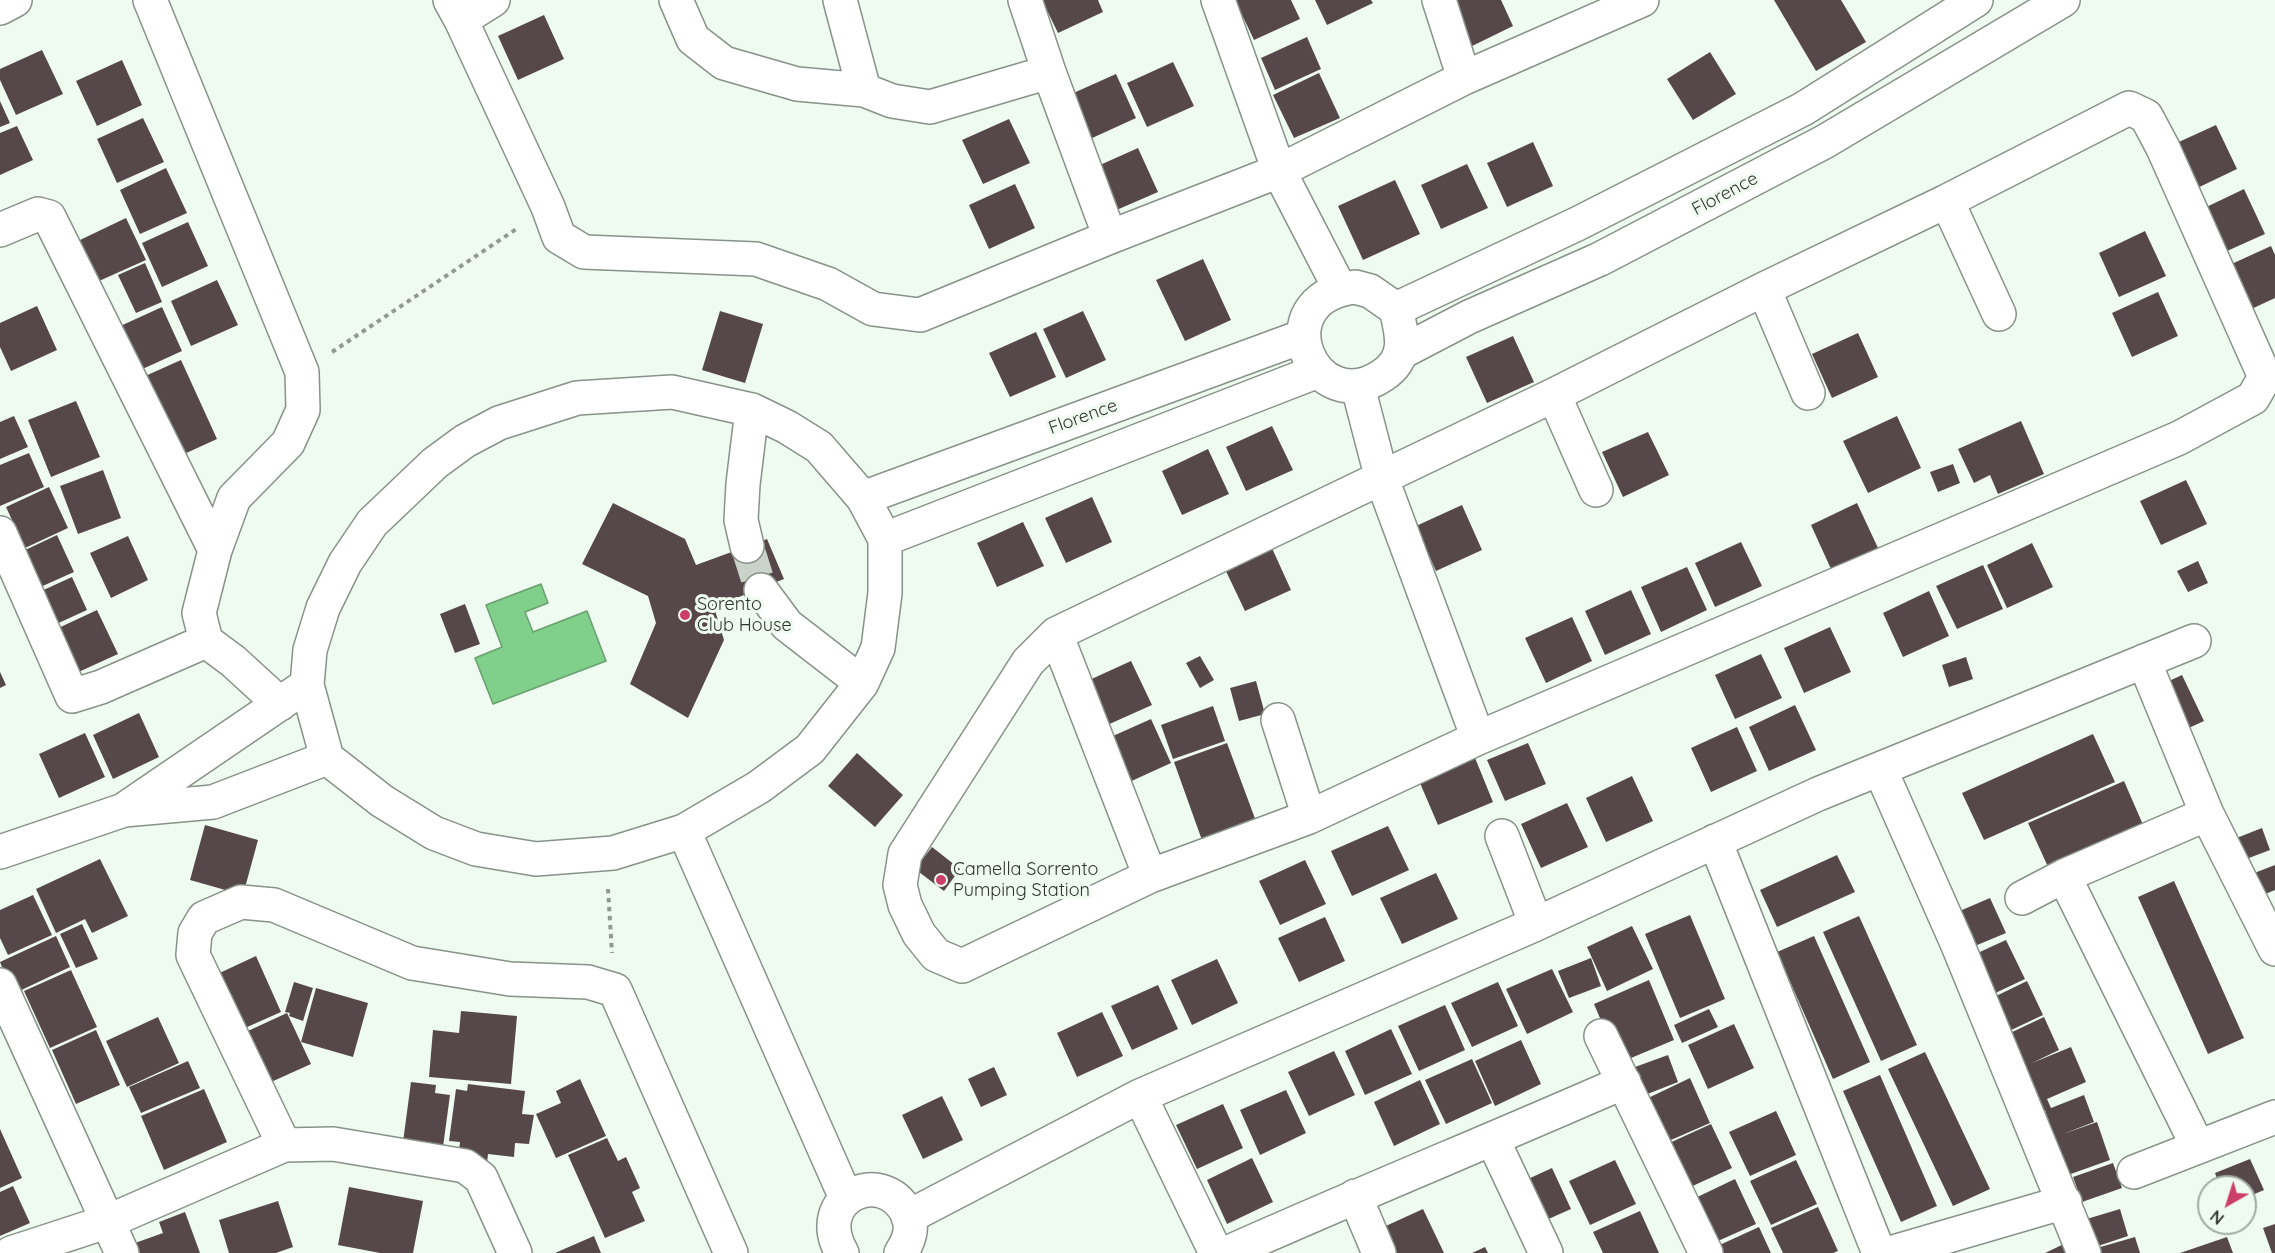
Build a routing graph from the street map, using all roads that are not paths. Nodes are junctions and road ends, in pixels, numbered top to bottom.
1 (15, 0) edge
2 (150, 0) edge
3 (493, 0) edge
4 (676, 0) edge
5 (840, 0) edge
6 (1025, 0) edge
7 (1218, 0) edge
8 (1439, 0) edge
9 (1642, 0) edge
10 (1976, 0) edge
11 (2043, 5) edge
12 (0, 8) edge
13 (456, 10) edge
14 (1048, 72) junction
15 (1464, 78) junction
16 (864, 90) junction
17 (1279, 171) junction
18 (1947, 201) junction
19 (0, 230) edge
20 (1110, 237) junction
21 (1340, 289) junction
22 (1764, 289) junction
23 (1396, 309) junction
24 (1999, 314) dead end
25 (1304, 336) junction
26 (1402, 352) junction
27 (1318, 371) junction
28 (1358, 387) junction
29 (1808, 393) dead end
30 (1554, 395) junction
31 (752, 410) junction
32 (1382, 479) junction
33 (1596, 490) dead end
34 (863, 498) junction
35 (0, 533) edge
36 (885, 538) junction
37 (747, 546) tunnel mouth
38 (215, 550) junction
39 (761, 590) tunnel mouth
40 (1056, 634) junction
41 (206, 641) junction
42 (2194, 641) dead end
43 (2144, 661) junction
44 (862, 683) junction
45 (307, 685) junction
46 (280, 704) junction
47 (1278, 720) dead end
48 (1478, 738) junction
49 (327, 758) junction
50 (1880, 769) junction
51 (124, 810) junction
52 (2207, 814) junction
53 (1309, 817) junction
54 (684, 831) junction
55 (1502, 836) dead end
56 (1715, 840) junction
57 (0, 852) edge
58 (1150, 876) junction
59 (2064, 876) junction
60 (2022, 898) dead end
61 (1536, 924) junction
62 (2275, 949) edge
63 (0, 985) edge
64 (1602, 1036) dead end
65 (1624, 1082) junction
66 (1140, 1096) junction
67 (2275, 1117) edge
68 (1493, 1140) junction
69 (284, 1145) junction
70 (2198, 1147) junction
71 (2134, 1172) dead end
72 (1355, 1196) junction
73 (846, 1198) junction
74 (2064, 1202) junction
75 (908, 1216) junction
76 (108, 1221) junction
77 (11, 1253) edge
78 (122, 1253) edge
79 (515, 1253) edge
80 (731, 1253) edge
81 (842, 1253) edge
82 (901, 1253) edge
83 (1216, 1253) edge
84 (1227, 1253) edge
85 (1379, 1253) edge
86 (1546, 1253) edge
87 (1706, 1253) edge
88 (1879, 1253) edge
89 (1890, 1253) edge
90 (2084, 1253) edge

1 - 12 street
2 - 38 street
3 - 13 street
4 - 16 street
5 - 16 street
6 - 14 street
7 - 17 street
8 - 15 street
9 - 15 street
10 - 23 street
11 - 26 street, Florence
13 - 20 street
14 - 16 street
14 - 20 street
15 - 17 street
17 - 20 street
17 - 21 street
18 - 22 street
18 - 24 street
18 - 48 street
19 - 38 street
21 - 23 street
21 - 25 street
22 - 29 street
22 - 30 street
23 - 26 street
25 - 27 street
25 - 34 street, Florence
26 - 28 street
27 - 28 street
27 - 36 street
28 - 32 street
30 - 32 street
30 - 33 street
31 - 34 street
31 - 37 street
31 - 45 street
32 - 40 street
32 - 48 street
34 - 36 street
35 - 41 street
36 - 44 street
38 - 41 street
39 - 44 street
40 - 58 street
40 - 58 street
41 - 46 street
42 - 43 street
43 - 50 street
43 - 52 street
44 - 54 street
45 - 46 street
45 - 49 street
46 - 51 street
47 - 53 street
48 - 53 street
49 - 51 street
49 - 54 street
50 - 56 street
50 - 74 street
51 - 57 street
52 - 59 street
52 - 62 street
53 - 58 street
54 - 73 street
55 - 61 street
56 - 61 street
56 - 88 street
59 - 60 street
59 - 70 street
61 - 66 street
63 - 76 street
64 - 65 street
65 - 68 street
65 - 87 street
66 - 75 street
66 - 83 street
67 - 70 street
68 - 72 street
68 - 86 street
69 - 76 street
69 - 79 street
69 - 80 street
70 - 71 street
72 - 84 street
72 - 85 street
73 - 75 street
73 - 81 street
74 - 89 street
74 - 90 street
75 - 82 street
76 - 77 street
76 - 78 street

